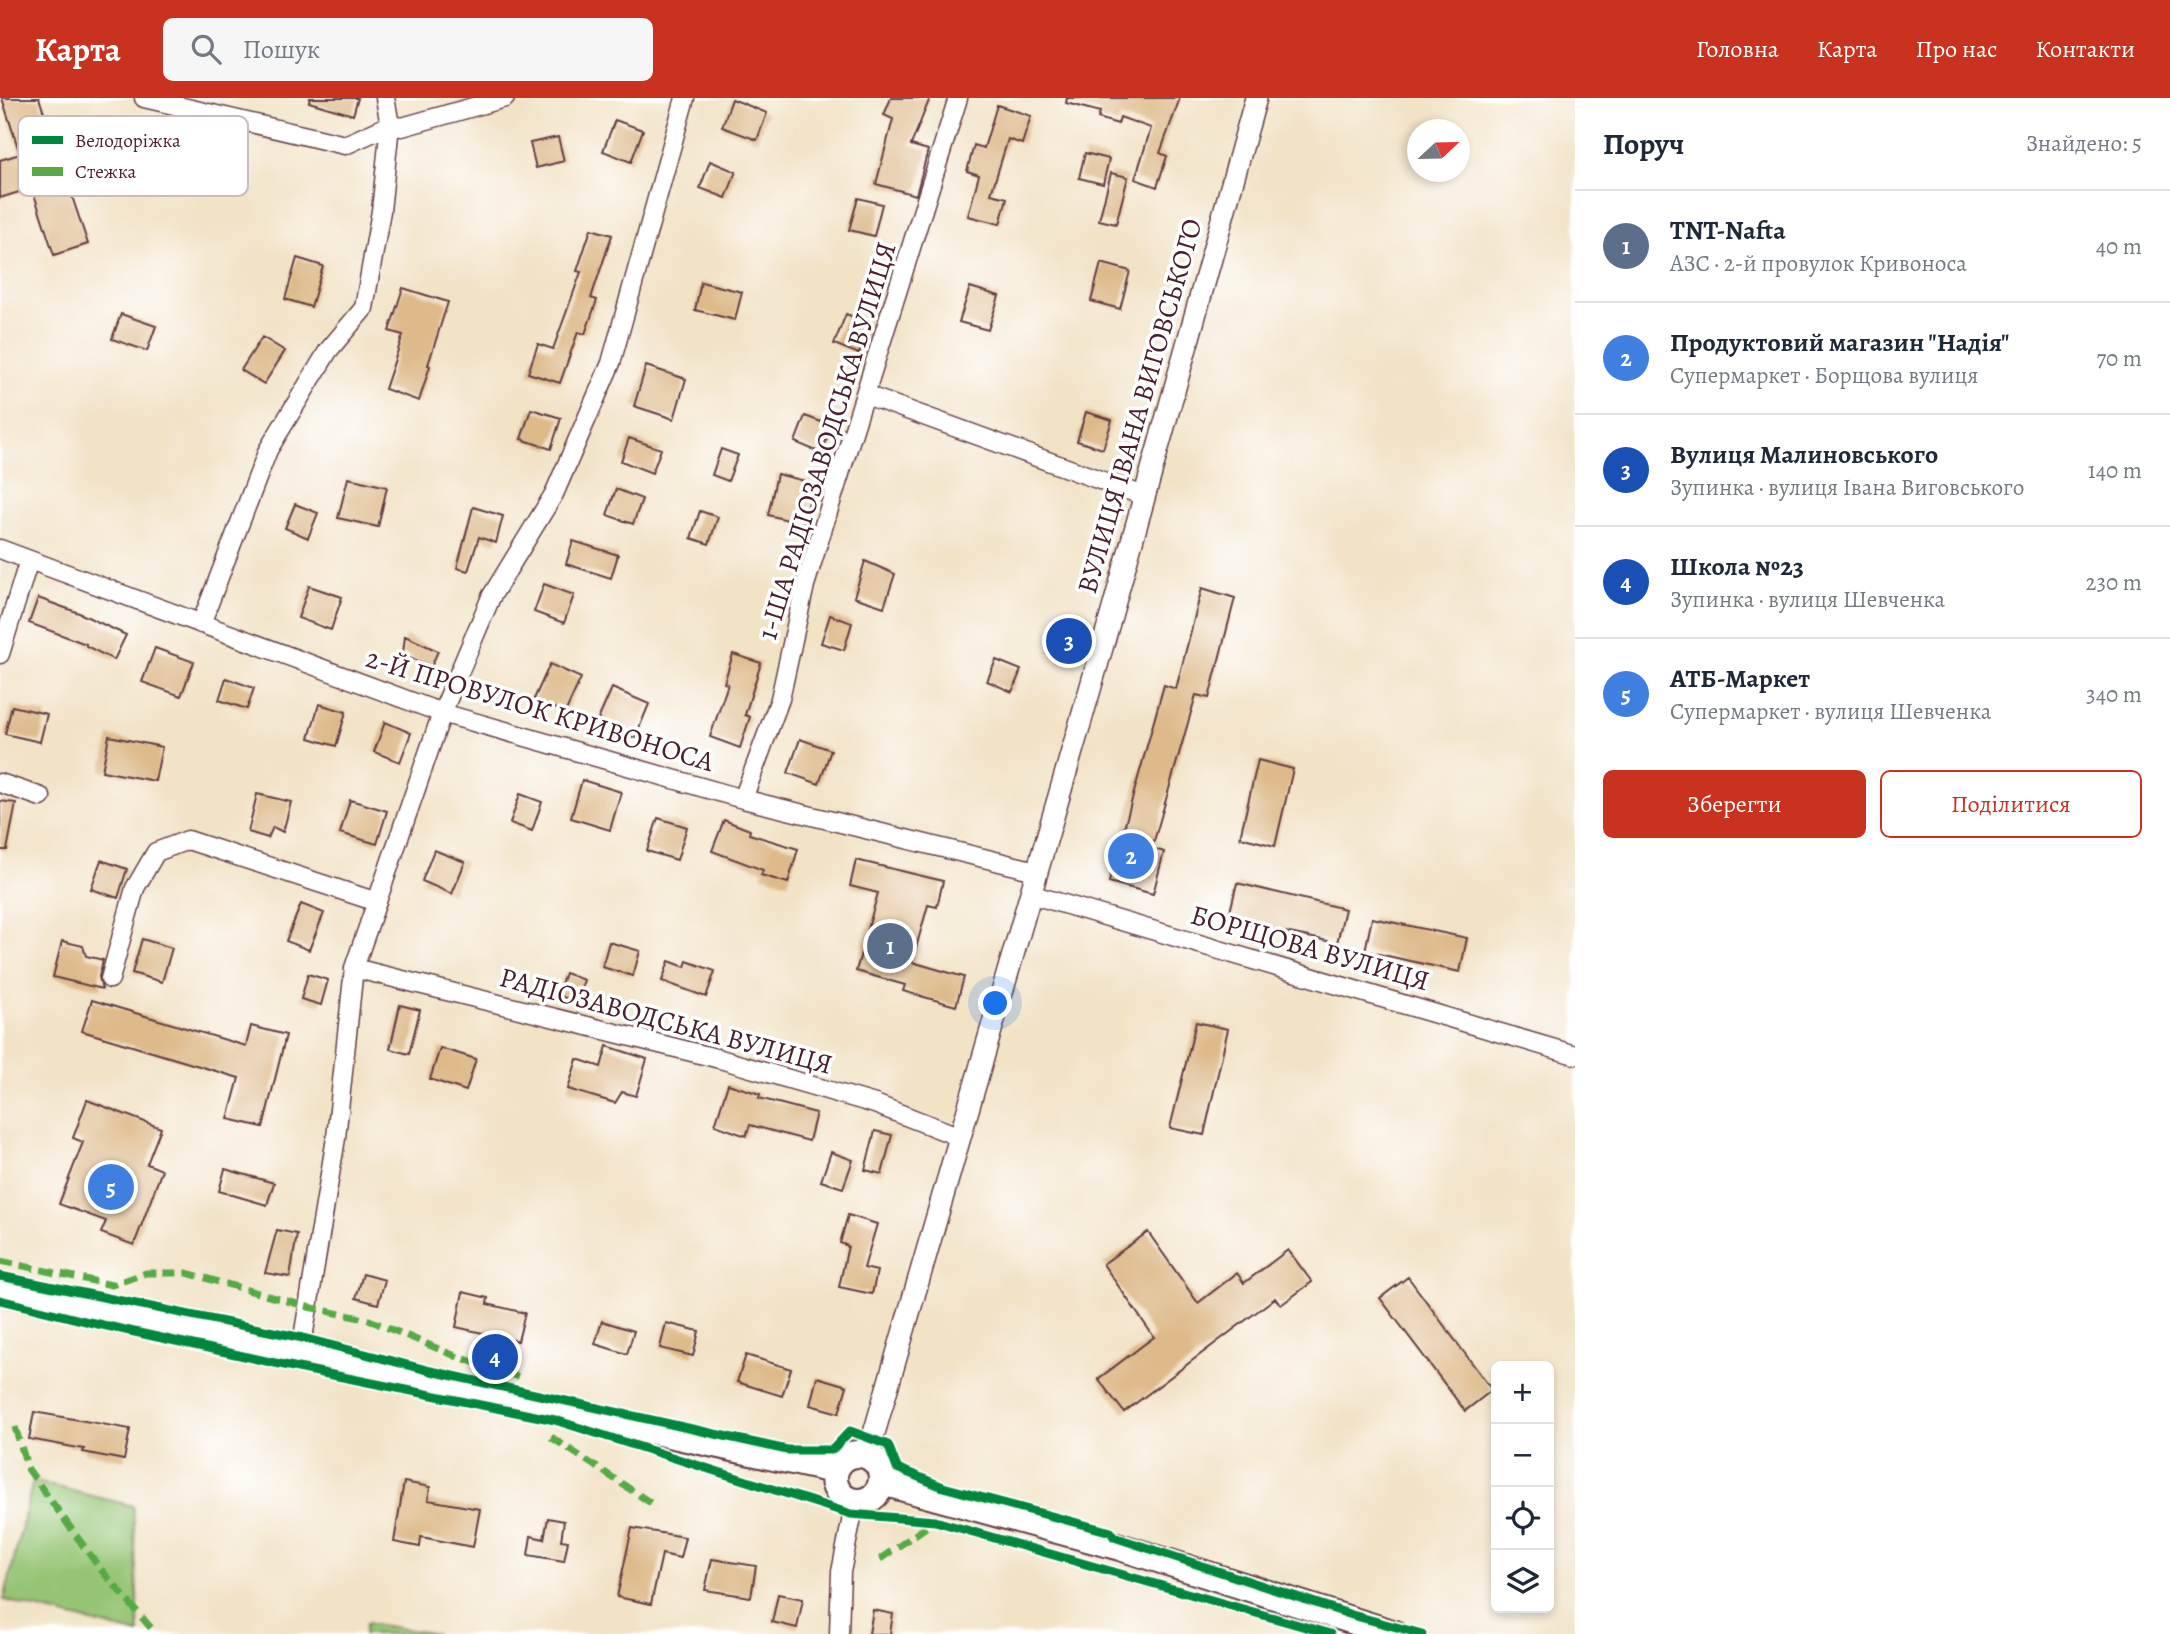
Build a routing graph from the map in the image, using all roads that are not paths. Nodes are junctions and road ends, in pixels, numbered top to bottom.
1 (144, 98) edge
2 (385, 98) edge
3 (505, 98) edge
4 (685, 98) edge
5 (958, 98) edge
6 (1256, 98) edge
7 (221, 116) edge
8 (248, 122) edge
9 (390, 125) junction
10 (866, 394) junction
11 (1144, 495) junction
12 (0, 550) edge
13 (29, 560) junction
14 (201, 624) junction
15 (0, 654) edge
16 (442, 713) junction
17 (0, 783) edge
18 (41, 797) dead end
19 (743, 799) junction
20 (1036, 872) junction
21 (1030, 894) junction
22 (377, 902) junction
23 (354, 968) junction
24 (110, 979) dead end
25 (1575, 1055) edge
26 (960, 1137) junction
27 (0, 1289) edge
28 (300, 1356) junction
29 (868, 1454) junction
30 (834, 1470) junction
31 (882, 1482) junction
32 (855, 1502) junction
33 (839, 1634) edge
34 (1395, 1634) edge

1 - 7 street
2 - 9 street
3 - 9 street
4 - 16 street
5 - 10 street, 1-ША РАДІОЗАВОДСЬКА ВУЛИЦЯ
6 - 11 street, ВУЛИЦЯ ІВАНА ВИГОВСЬКОГО
8 - 9 street
9 - 14 street
10 - 11 street
10 - 19 street, 1-ША РАДІОЗАВОДСЬКА ВУЛИЦЯ
11 - 20 street, ВУЛИЦЯ ІВАНА ВИГОВСЬКОГО
12 - 13 street, 2-Й ПРОВУЛОК КРИВОНОСА
13 - 14 street, 2-Й ПРОВУЛОК КРИВОНОСА
13 - 15 street
14 - 16 street, 2-Й ПРОВУЛОК КРИВОНОСА
16 - 19 street, 2-Й ПРОВУЛОК КРИВОНОСА
16 - 22 street
17 - 18 street
19 - 20 street, 2-Й ПРОВУЛОК КРИВОНОСА
20 - 21 street, ВУЛИЦЯ ІВАНА ВИГОВСЬКОГО
21 - 25 street, БОРЩОВА ВУЛИЦЯ
21 - 26 street, ВУЛИЦЯ ІВАНА ВИГОВСЬКОГО
22 - 23 street
22 - 24 street
23 - 26 street, РАДІОЗАВОДСЬКА ВУЛИЦЯ
23 - 28 street
26 - 29 street, ВУЛИЦЯ ІВАНА ВИГОВСЬКОГО
27 - 28 main road
28 - 30 main road
29 - 30 main road
29 - 31 main road
30 - 32 main road
31 - 32 main road
31 - 34 main road
32 - 33 street

